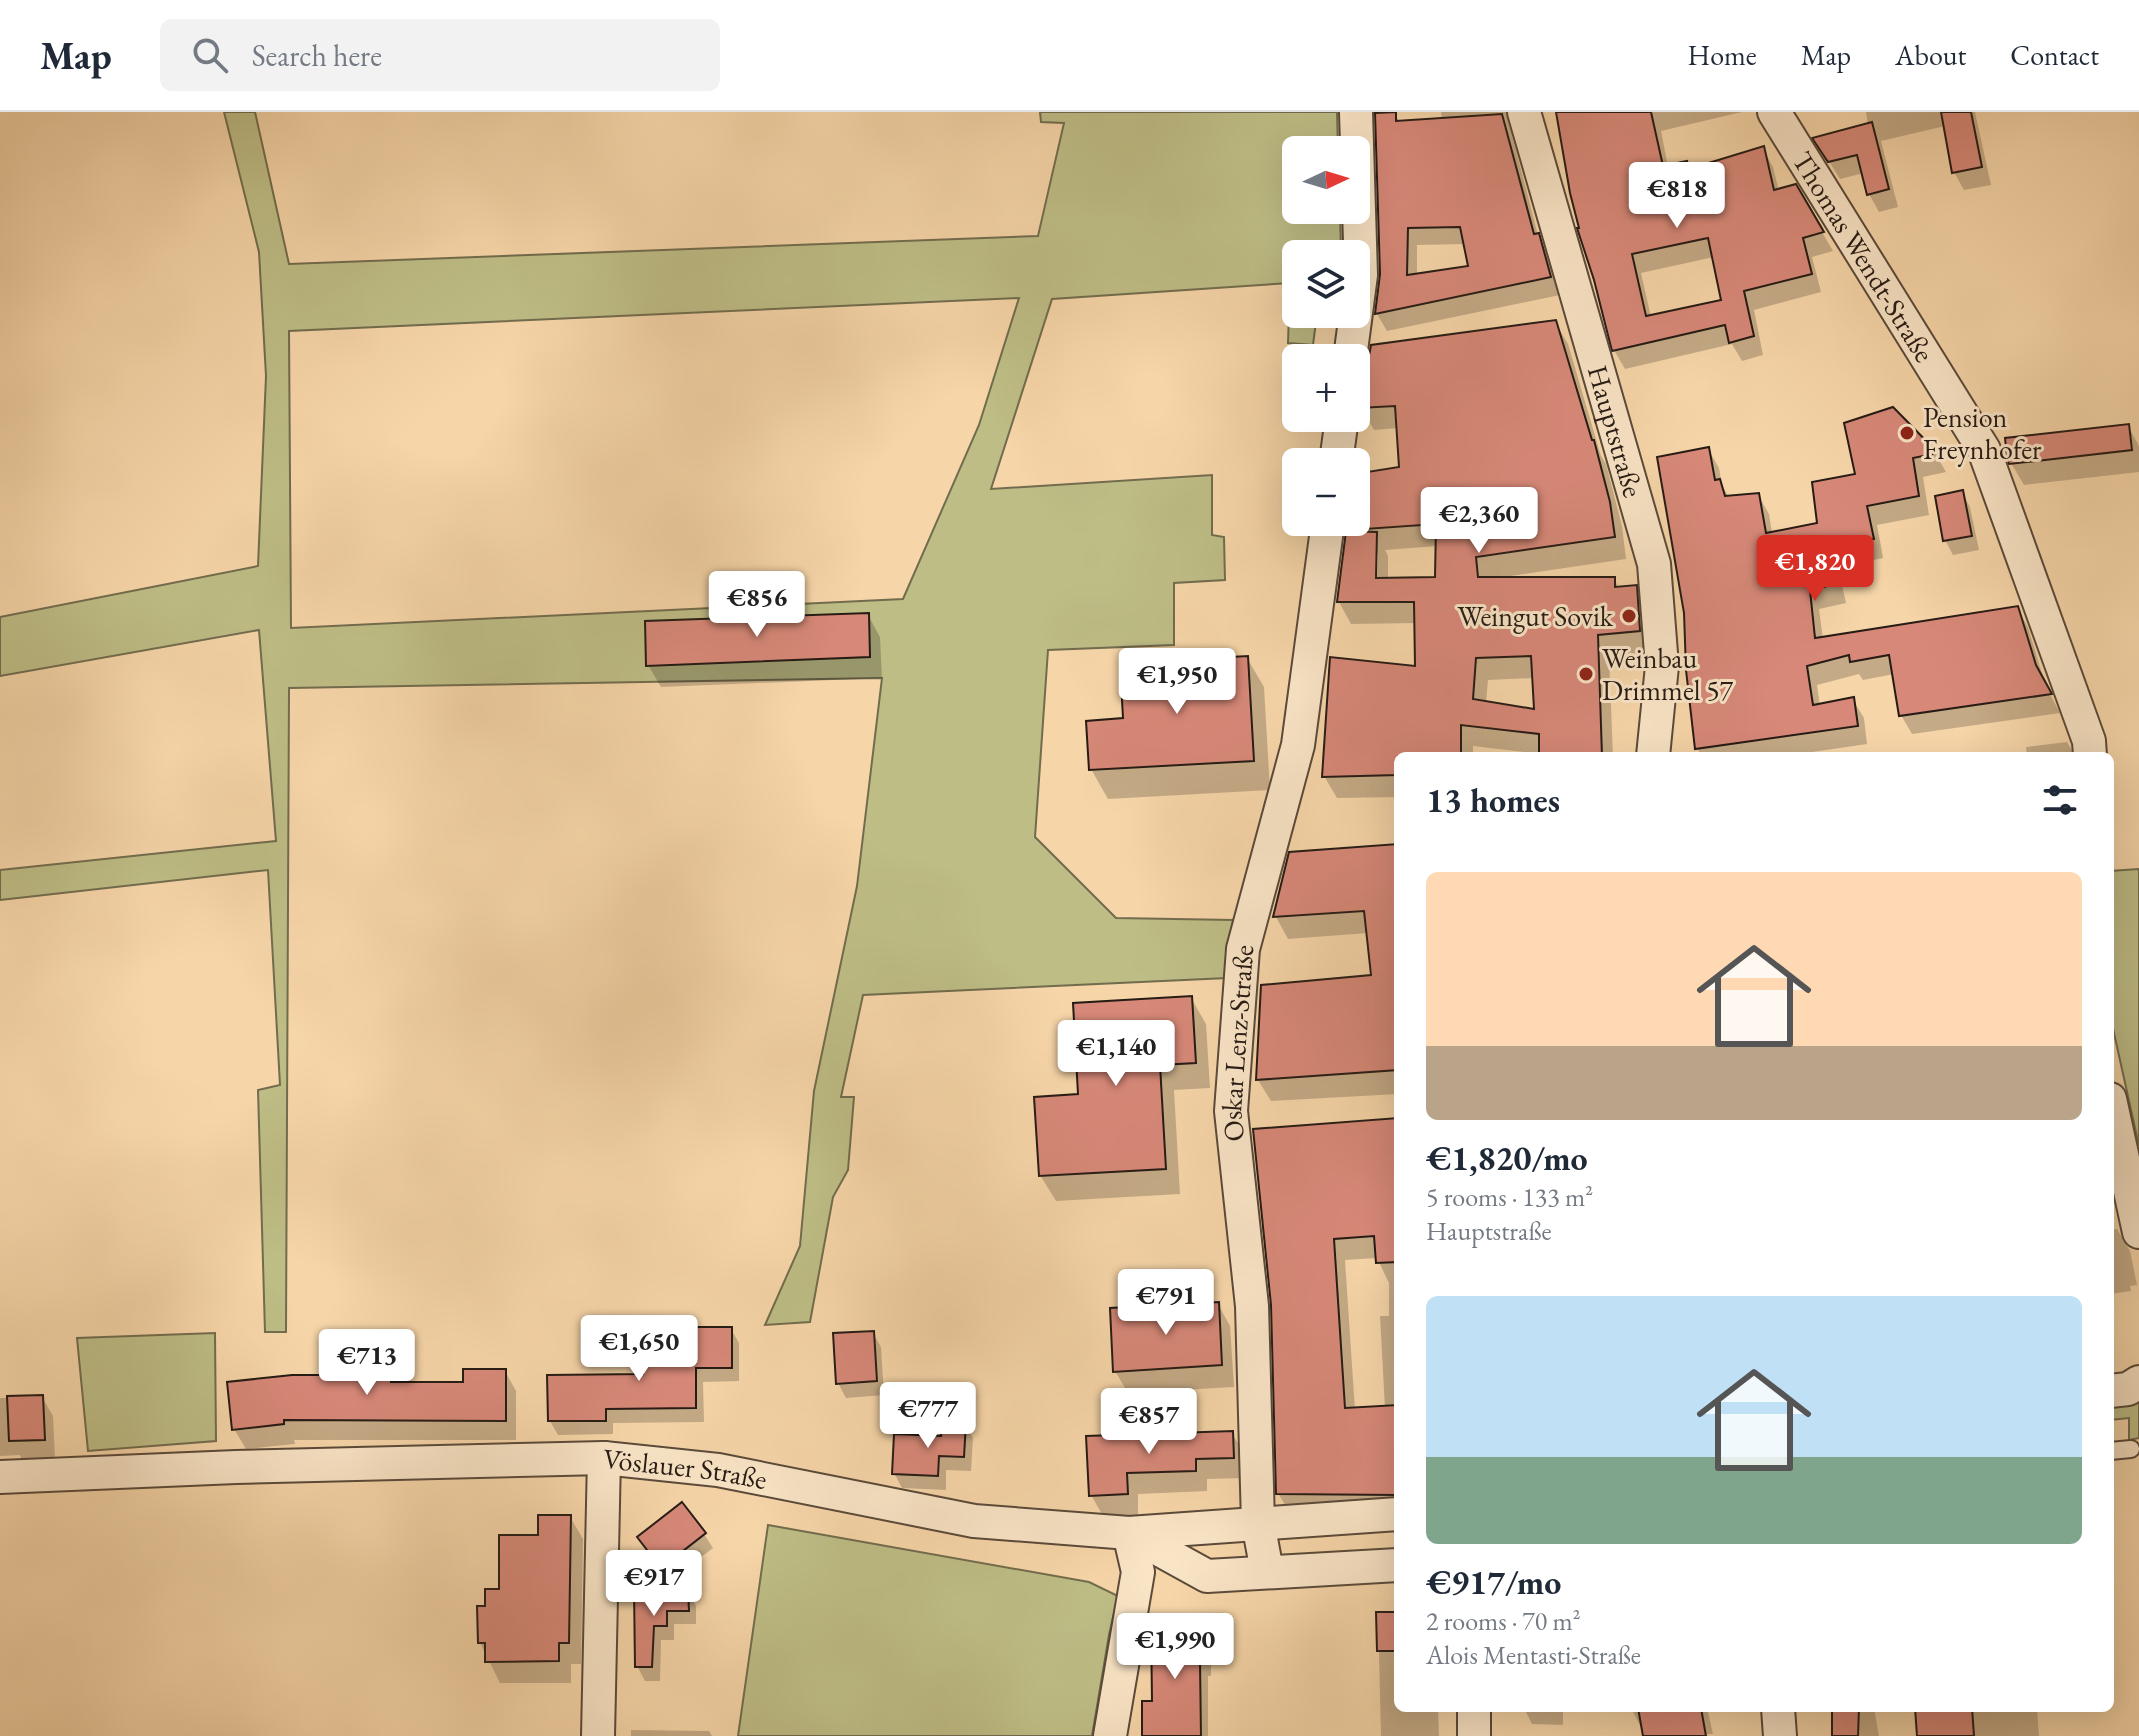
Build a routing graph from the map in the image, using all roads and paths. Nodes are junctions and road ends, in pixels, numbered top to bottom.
1 (1356, 112) edge
2 (1524, 112) edge
3 (1774, 112) edge
4 (1352, 344) edge
5 (1326, 536) edge
6 (1653, 752) edge
7 (2090, 752) edge
8 (2114, 1117) edge
9 (2139, 1232) edge
10 (2139, 1382) edge
11 (2114, 1391) edge
12 (2131, 1449) dead end
13 (2114, 1451) edge
14 (604, 1458) junction
15 (0, 1477) edge
16 (1394, 1514) edge
17 (1258, 1523) junction
18 (1129, 1533) junction
19 (1394, 1565) edge
20 (1267, 1571) junction
21 (1474, 1712) edge
22 (1778, 1712) edge
23 (598, 1736) edge
24 (1110, 1736) edge
25 (1474, 1736) edge
26 (1780, 1736) edge

1 - 4 street
2 - 6 street, Hauptstraße
3 - 7 street, Thomas Wendt-Straße
5 - 17 street, Oskar Lenz-Straße
8 - 9 street
10 - 11 street
12 - 13 lane
14 - 15 street, Vöslauer Straße
14 - 18 street, Vöslauer Straße
14 - 23 street
16 - 17 street, Vöslauer Straße
17 - 18 street, Vöslauer Straße
17 - 20 street, Oskar Lenz-Straße
18 - 20 street, Vöslauer Straße
18 - 24 street
19 - 20 street, Vöslauer Straße
21 - 25 street
22 - 26 street

